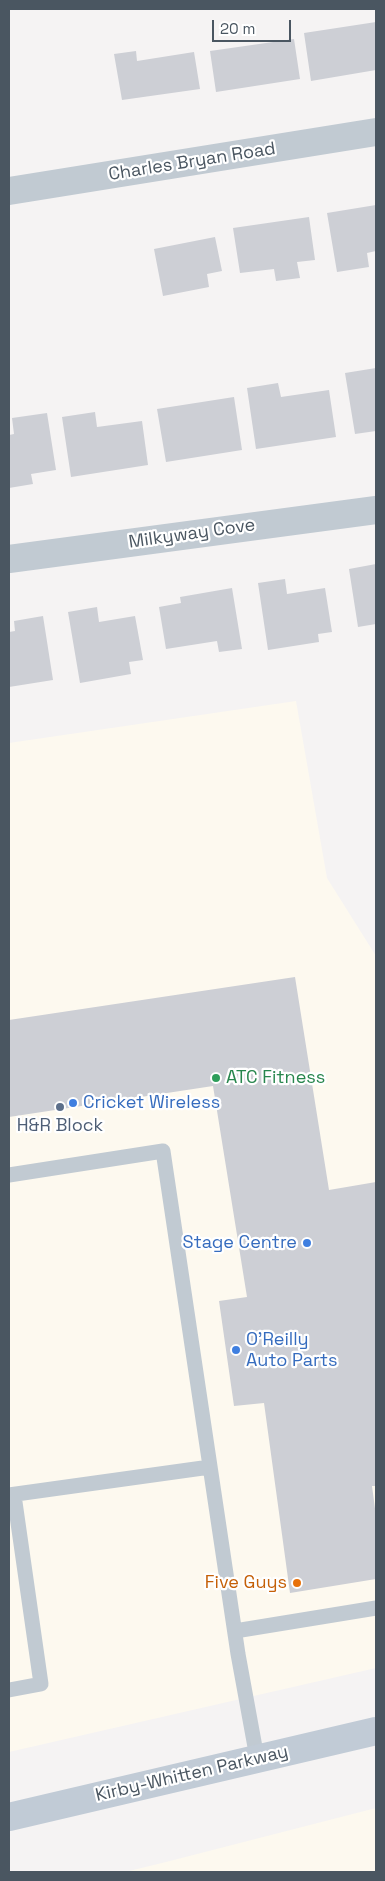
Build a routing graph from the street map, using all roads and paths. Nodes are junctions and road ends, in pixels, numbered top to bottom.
1 (376, 132) edge
2 (9, 191) edge
3 (376, 510) edge
4 (9, 559) edge
5 (9, 1175) edge
6 (210, 1467) junction
7 (11, 1495) edge
8 (376, 1608) edge
9 (235, 1631) junction
10 (9, 1690) edge
11 (376, 1731) edge
12 (257, 1758) junction
13 (9, 1817) edge

1 - 2 street, Charles Bryan Road
3 - 4 street, Milkyway Cove
5 - 6 lane
6 - 7 lane
6 - 9 lane
7 - 10 lane
8 - 9 lane
9 - 12 lane
11 - 12 main road, Kirby-Whitten Parkway
12 - 13 main road, Kirby-Whitten Parkway

